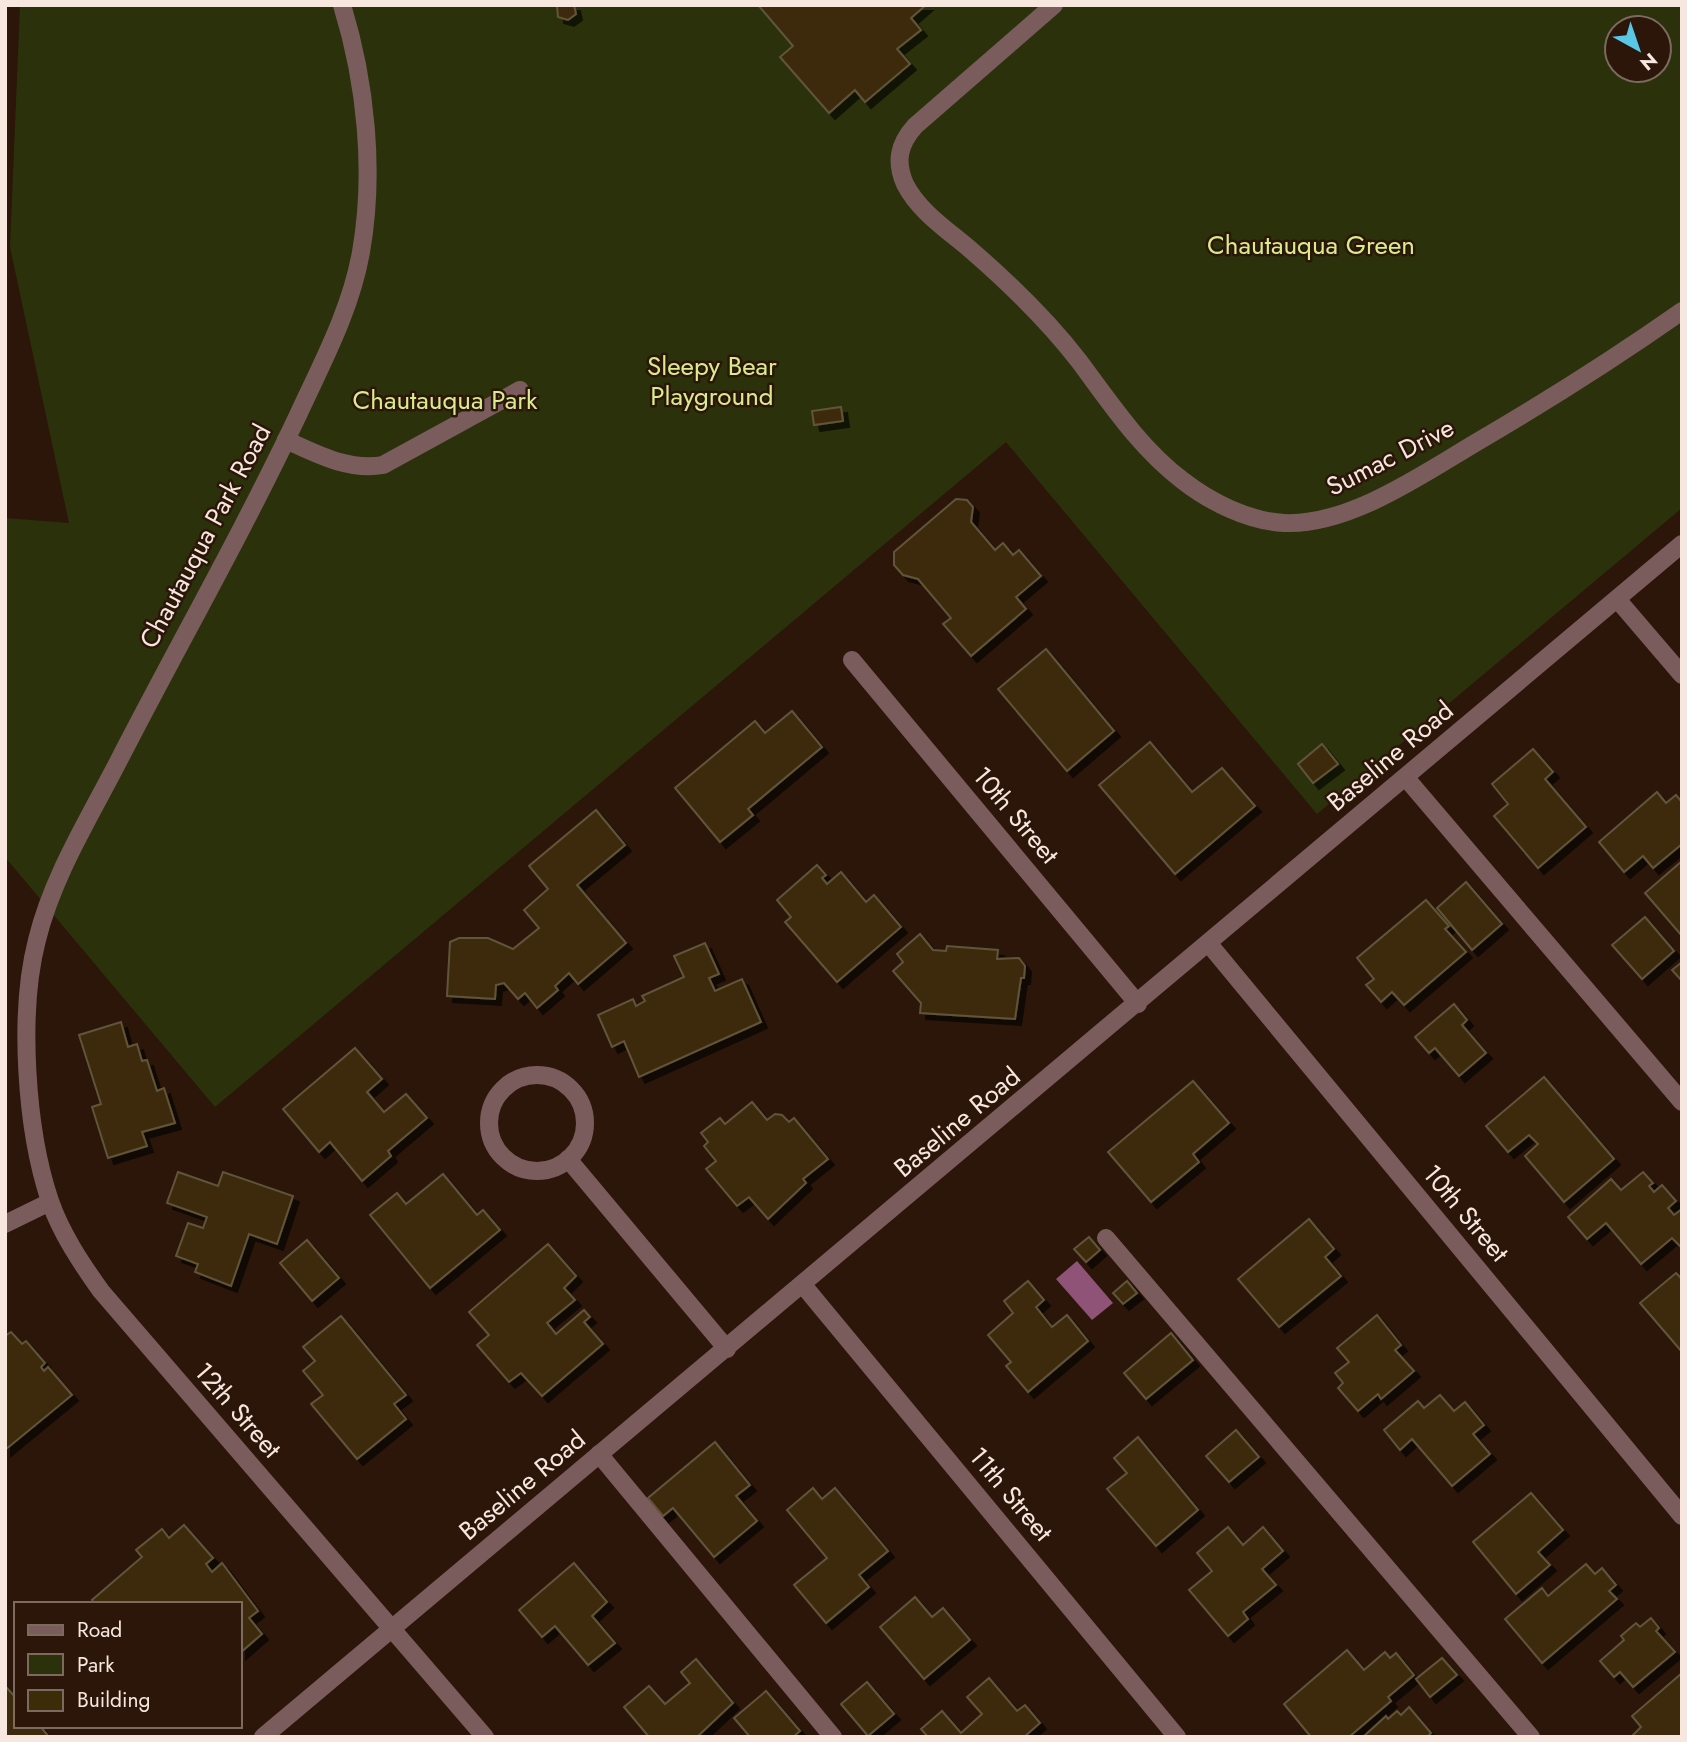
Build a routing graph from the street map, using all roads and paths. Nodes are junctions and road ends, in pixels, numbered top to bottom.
1 (342, 5) edge
2 (1054, 5) edge
3 (1682, 311) edge
4 (520, 390) dead end
5 (286, 440) junction
6 (1682, 544) edge
7 (1617, 598) junction
8 (852, 660) dead end
9 (1682, 675) edge
10 (1406, 778) junction
11 (1209, 944) junction
12 (1138, 1004) junction
13 (27, 1078) joint
14 (1682, 1102) edge
15 (568, 1160) junction
16 (50, 1202) junction
17 (5, 1224) edge
18 (1106, 1238) dead end
19 (803, 1285) junction
20 (727, 1349) junction
21 (599, 1454) junction
22 (1682, 1516) edge
23 (394, 1628) junction
24 (263, 1737) edge
25 (485, 1737) edge
26 (834, 1737) edge
27 (1177, 1737) edge
28 (1531, 1737) edge

1 - 5 street, Chautauqua Park Road
2 - 3 street, Sumac Drive
4 - 5 street
5 - 13 street, Chautauqua Park Road
6 - 7 street, Baseline Road
7 - 9 street
7 - 10 street, Baseline Road
8 - 12 street, 10th Street
10 - 11 street, Baseline Road
10 - 14 street
11 - 12 street, Baseline Road
11 - 22 street, 10th Street
12 - 19 street, Baseline Road
13 - 16 street, 12th Street
15 - 15 street
15 - 20 street
16 - 17 street
16 - 23 street, 12th Street
18 - 28 street
19 - 20 street, Baseline Road
19 - 27 street, 11th Street
20 - 21 street, Baseline Road
21 - 23 street, Baseline Road
21 - 26 street
23 - 24 street, Baseline Road
23 - 25 street, 12th Street

